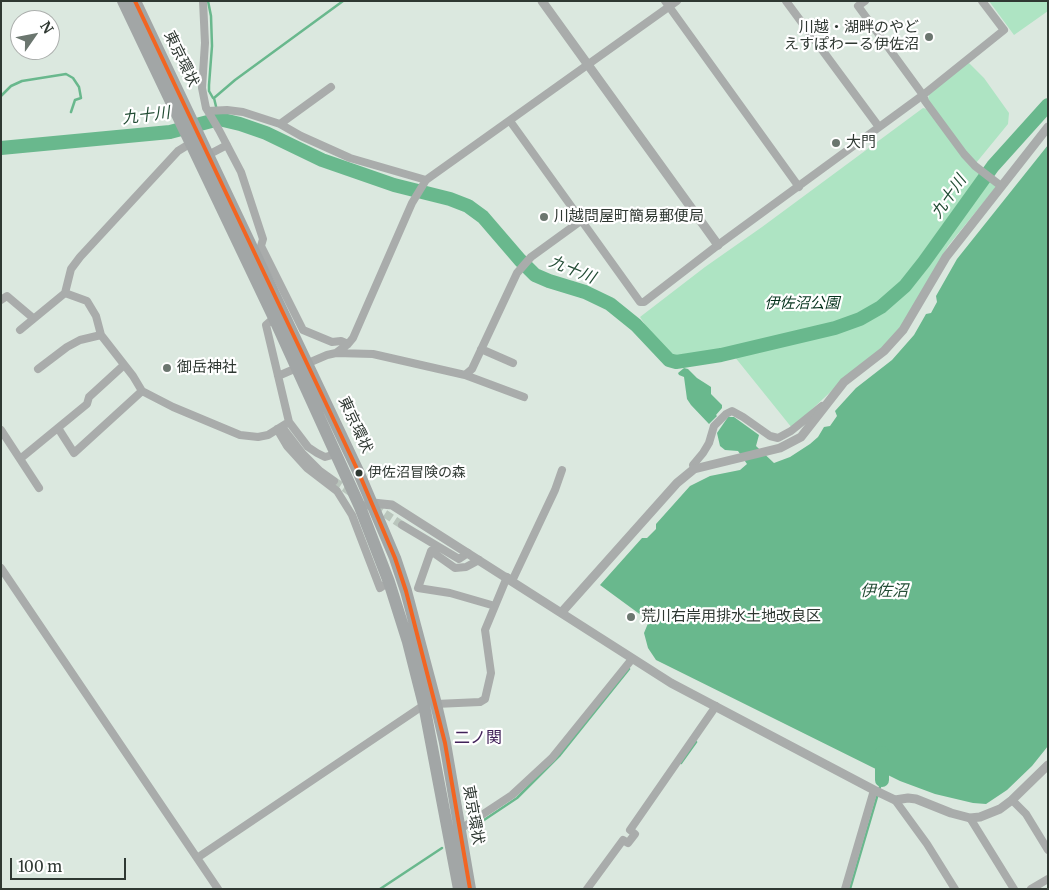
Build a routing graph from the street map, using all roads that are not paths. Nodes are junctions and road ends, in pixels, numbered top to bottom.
1 (123, 1) edge
2 (135, 1) edge
3 (203, 1) edge
4 (542, 1) edge
5 (677, 1) edge
6 (786, 1) edge
7 (865, 1) edge
8 (982, 1) edge
9 (667, 4) edge
10 (588, 66) junction
11 (331, 87) dead end
12 (923, 96) junction
13 (207, 110) junction
14 (186, 118) junction
15 (510, 121) junction
16 (280, 124) junction
17 (879, 127) junction
18 (1048, 127) edge
19 (191, 143) junction
20 (227, 145) junction
21 (208, 155) junction
22 (426, 180) junction
23 (1001, 186) junction
24 (799, 187) junction
25 (582, 220) junction
26 (718, 245) junction
27 (258, 250) junction
28 (65, 293) junction
29 (1, 300) edge
30 (33, 318) junction
31 (274, 318) junction
32 (20, 330) dead end
33 (101, 335) junction
34 (348, 344) junction
35 (481, 348) junction
36 (336, 354) junction
37 (513, 363) dead end
38 (124, 365) junction
39 (302, 366) junction
40 (38, 369) dead end
41 (465, 375) junction
42 (278, 376) junction
43 (142, 391) junction
44 (834, 395) junction
45 (524, 397) dead end
46 (283, 426) junction
47 (58, 428) junction
48 (1, 430) edge
49 (336, 454) junction
50 (20, 459) junction
51 (694, 468) junction
52 (562, 470) dead end
53 (334, 481) tunnel mouth
54 (39, 488) dead end
55 (373, 503) junction
56 (360, 507) junction
57 (402, 525) tunnel mouth
58 (468, 553) junction
59 (479, 560) junction
60 (1, 568) edge
61 (509, 579) junction
62 (389, 582) junction
63 (495, 606) junction
64 (561, 613) junction
65 (632, 659) junction
66 (430, 704) junction
67 (716, 706) junction
68 (1048, 764) edge
69 (874, 790) junction
70 (896, 800) junction
71 (1012, 800) junction
72 (970, 818) junction
73 (459, 830) junction
74 (1048, 850) edge
75 (197, 858) junction
76 (1048, 879) edge
77 (218, 889) edge
78 (458, 889) edge
79 (470, 889) edge
80 (587, 889) edge
81 (845, 889) edge
82 (955, 889) edge
83 (1014, 889) edge
84 (1031, 889) edge

1 - 14 highway, 東京環状
2 - 14 highway, 東京環状
3 - 13 street
4 - 10 street
5 - 9 street
6 - 17 street
7 - 12 street
8 - 12 street
9 - 10 street
9 - 24 street
10 - 15 street
10 - 26 street
11 - 16 street
12 - 17 street
12 - 23 street
13 - 14 street
13 - 16 street
13 - 20 street
14 - 19 highway, 東京環状
14 - 21 highway, 東京環状
15 - 22 street
15 - 25 street
16 - 22 street
17 - 24 street
18 - 23 street
19 - 28 street
19 - 31 highway, 東京環状
20 - 21 street
20 - 27 street
21 - 27 highway, 東京環状
22 - 34 street
23 - 44 street
24 - 26 street
25 - 26 street
25 - 35 street
27 - 34 street
27 - 39 highway, 東京環状
28 - 30 street
28 - 33 street
29 - 30 street
30 - 32 street
31 - 39 highway, 東京環状
31 - 42 street
33 - 38 street
33 - 40 street
34 - 36 street
35 - 37 street
35 - 41 street
36 - 39 street
36 - 41 street
38 - 43 street
38 - 47 street
39 - 42 street
39 - 49 highway, 東京環状
39 - 55 highway, 東京環状
41 - 45 street
42 - 46 street
43 - 46 street
43 - 47 street
44 - 51 street
44 - 51 street
46 - 49 street
46 - 53 street
46 - 62 street
47 - 50 street
48 - 50 street
49 - 56 highway, 東京環状
50 - 54 street
51 - 64 street
52 - 61 street
55 - 56 street
55 - 58 street
55 - 66 highway, 東京環状
56 - 62 highway, 東京環状
57 - 58 street
58 - 59 street
59 - 61 street
59 - 63 street
60 - 75 street
61 - 63 street
61 - 64 street
62 - 66 highway, 東京環状
63 - 66 street
64 - 65 street
65 - 67 street
65 - 73 street
66 - 73 highway, 東京環状
66 - 75 street
66 - 78 highway, 東京環状
67 - 69 street
67 - 80 street
68 - 71 street
69 - 70 street
69 - 81 street
70 - 72 street
70 - 82 street
71 - 72 street
71 - 74 street
72 - 83 street
73 - 79 highway, 東京環状
75 - 77 street
76 - 84 street

